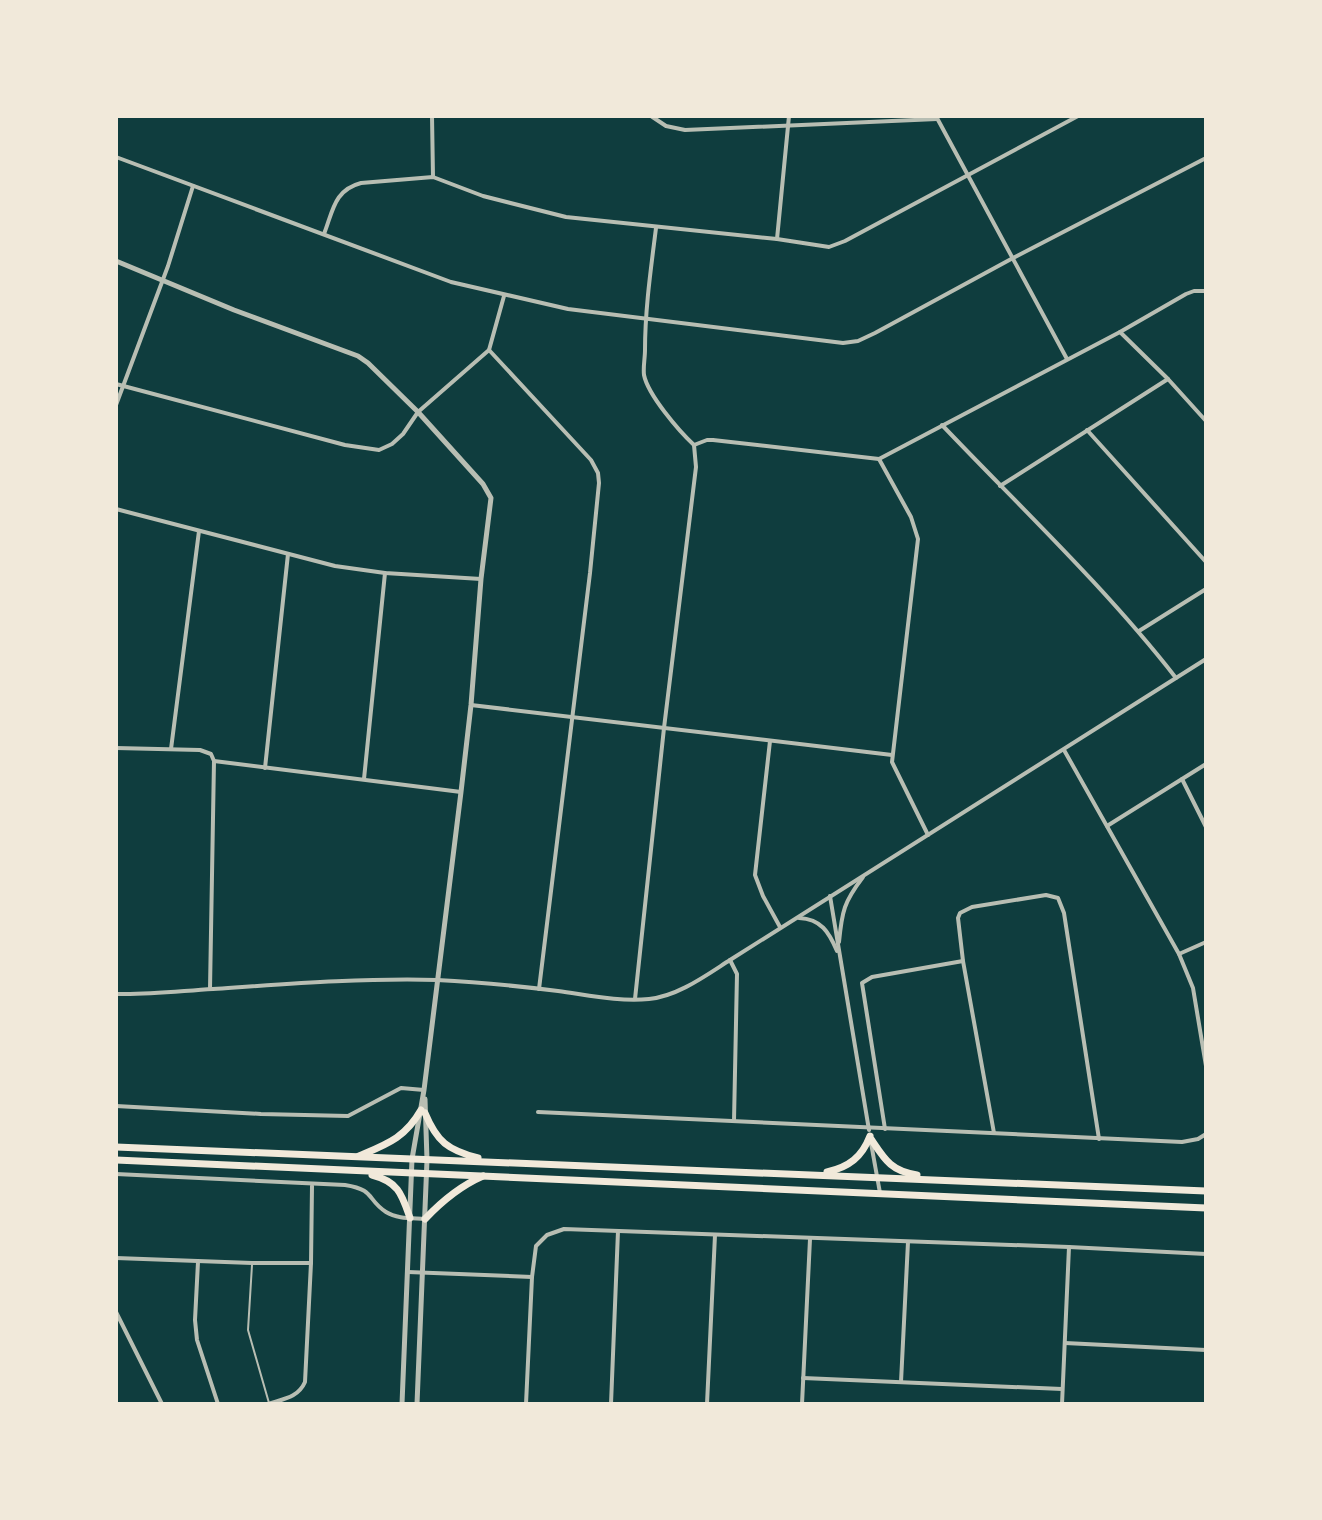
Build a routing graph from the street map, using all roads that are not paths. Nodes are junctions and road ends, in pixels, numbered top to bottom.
1 (432, 116) edge
2 (651, 116) edge
3 (789, 116) edge
4 (1078, 116) edge
5 (938, 117) edge
6 (789, 125) junction
7 (116, 157) edge
8 (1206, 158) edge
9 (967, 175) junction
10 (433, 177) junction
11 (193, 186) junction
12 (656, 228) junction
13 (324, 234) junction
14 (777, 239) junction
15 (1013, 258) junction
16 (116, 261) edge
17 (163, 280) junction
18 (1206, 291) edge
19 (504, 295) junction
20 (645, 320) junction
21 (1120, 332) junction
22 (489, 350) junction
23 (1067, 359) junction
24 (1168, 379) junction
25 (116, 384) edge
26 (122, 386) junction
27 (116, 405) edge
28 (418, 412) junction
29 (1206, 421) edge
30 (942, 425) junction
31 (1087, 430) junction
32 (694, 445) junction
33 (879, 459) junction
34 (1000, 486) junction
35 (116, 509) edge
36 (199, 531) junction
37 (288, 554) junction
38 (1206, 562) edge
39 (385, 573) junction
40 (481, 579) junction
41 (1206, 589) edge
42 (1139, 631) junction
43 (1206, 659) edge
44 (1176, 678) junction
45 (471, 705) junction
46 (573, 717) junction
47 (664, 728) junction
48 (770, 740) junction
49 (116, 748) edge
50 (171, 749) junction
51 (1064, 750) junction
52 (892, 755) junction
53 (214, 761) junction
54 (1206, 764) edge
55 (265, 768) junction
56 (364, 779) junction
57 (1182, 779) junction
58 (461, 792) junction
59 (1107, 826) junction
60 (1206, 827) edge
61 (928, 835) junction
62 (864, 875) junction
63 (830, 896) junction
64 (795, 918) junction
65 (780, 927) junction
66 (1206, 942) edge
67 (839, 950) junction
68 (1179, 954) junction
69 (730, 960) junction
70 (963, 961) junction
71 (841, 965) junction
72 (438, 980) junction
73 (210, 989) junction
74 (539, 989) junction
75 (116, 994) edge
76 (635, 999) junction
77 (1206, 1066) edge
78 (424, 1090) junction
79 (116, 1106) edge
80 (423, 1112) junction
81 (538, 1112) dead end
82 (734, 1122) junction
83 (885, 1129) junction
84 (870, 1134) junction
85 (994, 1134) junction
86 (1206, 1134) edge
87 (1099, 1139) junction
88 (116, 1147) edge
89 (357, 1157) junction
90 (412, 1159) junction
91 (116, 1160) edge
92 (427, 1160) junction
93 (493, 1162) junction
94 (358, 1171) junction
95 (411, 1173) junction
96 (427, 1173) junction
97 (116, 1174) edge
98 (797, 1174) junction
99 (485, 1176) junction
100 (878, 1178) junction
101 (951, 1181) junction
102 (312, 1185) junction
103 (1206, 1191) edge
104 (880, 1193) junction
105 (1206, 1208) edge
106 (410, 1218) junction
107 (425, 1219) junction
108 (618, 1231) junction
109 (715, 1234) junction
110 (810, 1239) junction
111 (908, 1242) junction
112 (1069, 1247) junction
113 (1206, 1254) edge
114 (116, 1258) edge
115 (198, 1262) junction
116 (252, 1263) junction
117 (311, 1263) junction
118 (408, 1272) junction
119 (423, 1273) junction
120 (532, 1277) junction
121 (116, 1312) edge
122 (1065, 1343) junction
123 (1206, 1350) edge
124 (803, 1378) junction
125 (901, 1382) junction
126 (1062, 1389) junction
127 (162, 1404) edge
128 (218, 1404) edge
129 (269, 1404) edge
130 (402, 1404) edge
131 (417, 1404) edge
132 (526, 1404) edge
133 (611, 1404) edge
134 (707, 1404) edge
135 (802, 1404) edge
136 (1062, 1404) edge

1 - 10 street
2 - 6 street
3 - 6 street
4 - 9 street
5 - 6 street
5 - 9 street
6 - 14 street
7 - 11 street
8 - 15 street
9 - 14 street
9 - 15 street
10 - 12 street
10 - 13 street
11 - 13 street
11 - 17 street
12 - 14 street
12 - 20 street
13 - 19 street
15 - 20 street
15 - 23 street
16 - 17 street
17 - 26 street
17 - 28 street
18 - 21 street
19 - 20 street
19 - 22 street
20 - 32 street
21 - 23 street
21 - 24 street
22 - 28 street
22 - 46 street
23 - 30 street
24 - 29 street
24 - 31 street
25 - 26 street
26 - 27 street
26 - 28 street
28 - 40 street
30 - 33 street
30 - 34 street
31 - 34 street
31 - 38 street
32 - 33 street
32 - 47 street
33 - 52 street
34 - 42 street
35 - 36 street
36 - 37 street
36 - 50 street
37 - 39 street
37 - 55 street
39 - 40 street
39 - 56 street
40 - 45 street
41 - 42 street
42 - 44 street
43 - 44 street
44 - 51 street
45 - 46 street
45 - 58 street
46 - 47 street
46 - 74 street
47 - 48 street
47 - 76 street
48 - 52 street
48 - 65 street
49 - 50 street
50 - 53 street
51 - 59 street
51 - 61 street
52 - 61 street
53 - 55 street
53 - 73 street
54 - 57 street
55 - 56 street
56 - 58 street
57 - 59 street
57 - 60 street
58 - 72 street
59 - 68 street
61 - 62 street
62 - 63 street
62 - 67 street
63 - 64 street
63 - 67 street
64 - 65 street
64 - 71 street
65 - 69 street
66 - 68 street
67 - 71 street
68 - 77 street
69 - 76 street
69 - 82 street
70 - 83 street
70 - 85 street
70 - 87 street
71 - 84 street
72 - 73 street
72 - 74 street
72 - 78 street
73 - 75 street
74 - 76 street
78 - 79 street
78 - 80 street
80 - 89 main road
80 - 90 street
80 - 92 street
80 - 93 main road
81 - 82 street
82 - 84 street
83 - 84 street
83 - 85 street
84 - 98 main road
84 - 100 street
84 - 101 main road
85 - 87 street
86 - 87 street
88 - 89 main road
89 - 90 main road
90 - 92 main road
90 - 95 street
91 - 94 main road
92 - 93 main road
92 - 96 street
93 - 98 main road
94 - 95 main road
94 - 106 main road
95 - 96 main road
95 - 106 street
96 - 99 main road
96 - 107 street
97 - 102 street
98 - 100 main road
99 - 104 main road
99 - 107 main road
100 - 101 main road
100 - 104 street
101 - 103 main road
102 - 106 street
102 - 117 street
104 - 105 main road
106 - 107 street
106 - 118 street
107 - 119 street
108 - 109 street
108 - 120 street
108 - 133 street
109 - 110 street
109 - 134 street
110 - 111 street
110 - 124 street
111 - 112 street
111 - 125 street
112 - 113 street
112 - 122 street
114 - 115 street
115 - 116 street
115 - 128 street
116 - 117 street
116 - 129 lane
117 - 129 street
118 - 119 street
118 - 130 street
119 - 120 street
119 - 131 street
120 - 132 street
121 - 127 street
122 - 123 street
122 - 126 street
124 - 125 street
124 - 135 street
125 - 126 street
126 - 136 street

